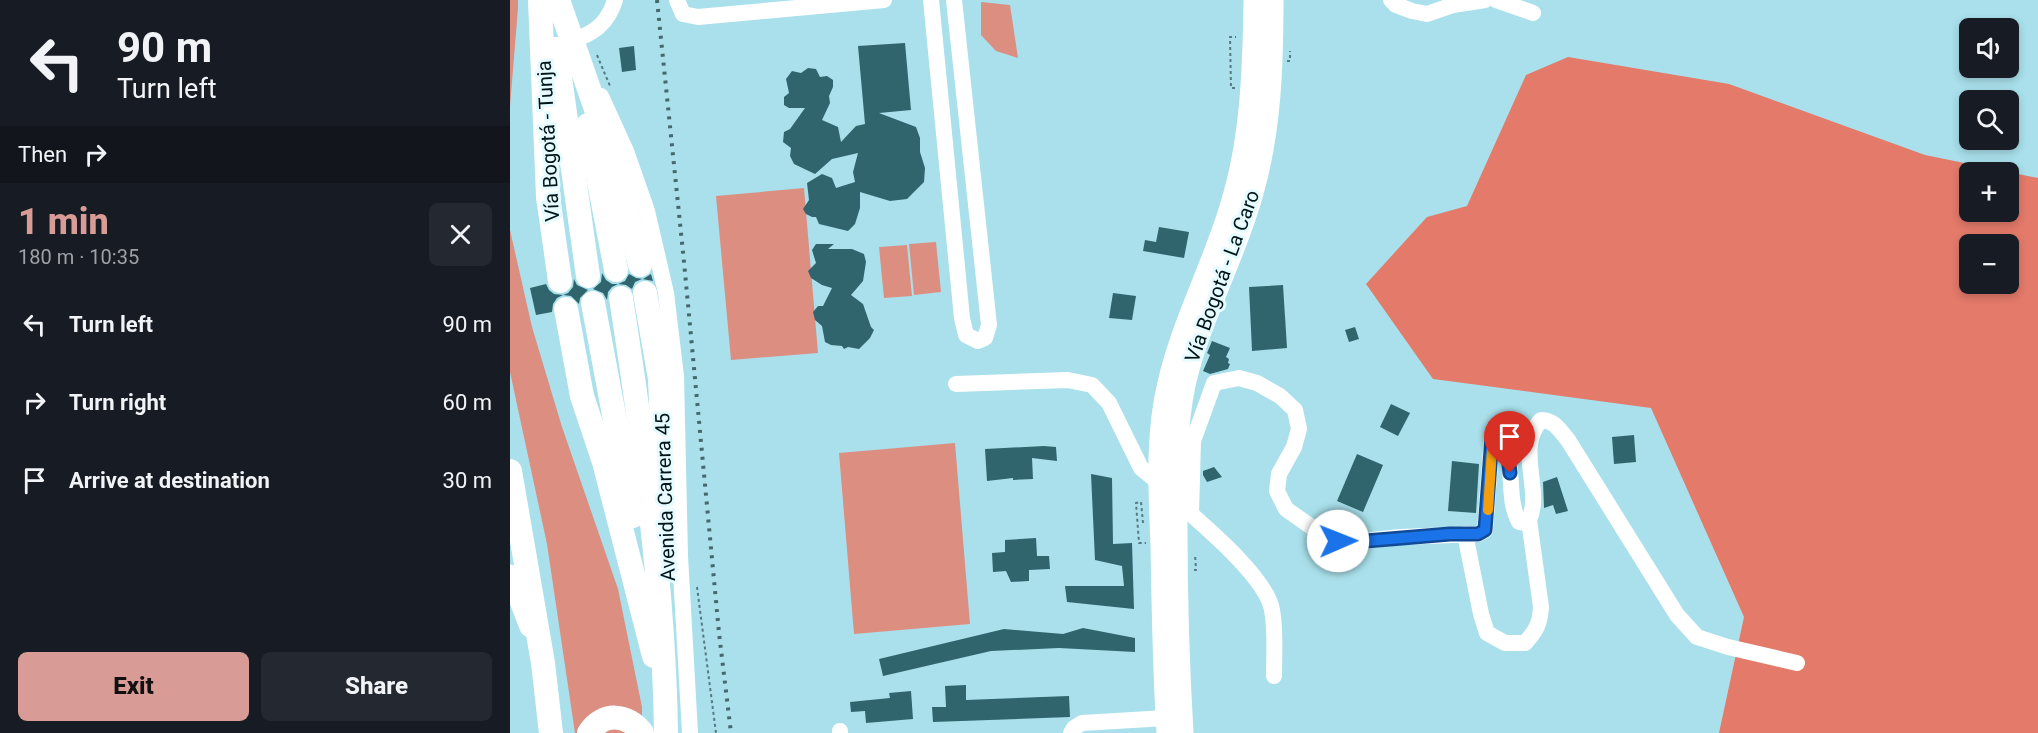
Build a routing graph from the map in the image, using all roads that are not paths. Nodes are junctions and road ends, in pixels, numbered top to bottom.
1 (540, 0) edge
2 (549, 0) edge
3 (558, 0) edge
4 (606, 0) edge
5 (615, 0) edge
6 (624, 0) edge
7 (677, 0) edge
8 (884, 0) edge
9 (931, 0) edge
10 (954, 0) edge
11 (1254, 0) edge
12 (1273, 0) edge
13 (1390, 0) edge
14 (1485, 0) edge
15 (1496, 0) edge
16 (1533, 13) dead end
17 (594, 30) junction
18 (571, 40) junction
19 (640, 265) dead end
20 (616, 270) dead end
21 (588, 276) dead end
22 (560, 281) dead end
23 (645, 293) dead end
24 (621, 298) dead end
25 (593, 303) dead end
26 (566, 309) dead end
27 (956, 384) dead end
28 (510, 471) edge
29 (1158, 482) junction
30 (1184, 508) junction
31 (1529, 520) junction
32 (1465, 534) junction
33 (510, 574) edge
34 (543, 663) junction
35 (1797, 663) dead end
36 (1274, 676) dead end
37 (666, 702) junction
38 (1166, 725) edge
39 (689, 729) edge
40 (551, 733) edge
41 (589, 733) edge
42 (642, 733) edge
43 (666, 733) edge
44 (1071, 733) edge
45 (1184, 733) edge

1 - 22 highway, Vía Bogotá - Tunja
2 - 21 highway, Vía Bogotá - Tunja
3 - 18 highway, Vía Bogotá - Tunja
4 - 17 street
5 - 17 street
6 - 17 street
7 - 8 street
9 - 10 street
11 - 29 main road, Vía Bogotá - La Caro
12 - 30 main road, Vía Bogotá - La Caro
13 - 14 street
15 - 16 street
17 - 18 street
18 - 19 highway, Vía Bogotá - Tunja
18 - 20 highway, Vía Bogotá - Tunja
18 - 39 street
23 - 37 highway, Avenida Carrera 45
24 - 37 highway, Avenida Carrera 45
25 - 37 highway, Avenida Carrera 45
26 - 37 highway, Avenida Carrera 45
27 - 29 street
28 - 34 highway
29 - 38 main road, Vía Bogotá - La Caro
30 - 32 street
30 - 36 street
30 - 45 main road, Vía Bogotá - La Caro
31 - 32 street
31 - 32 street
31 - 35 street
33 - 34 main road
34 - 40 highway
37 - 43 highway, Avenida Carrera 45
38 - 44 street
41 - 42 highway

